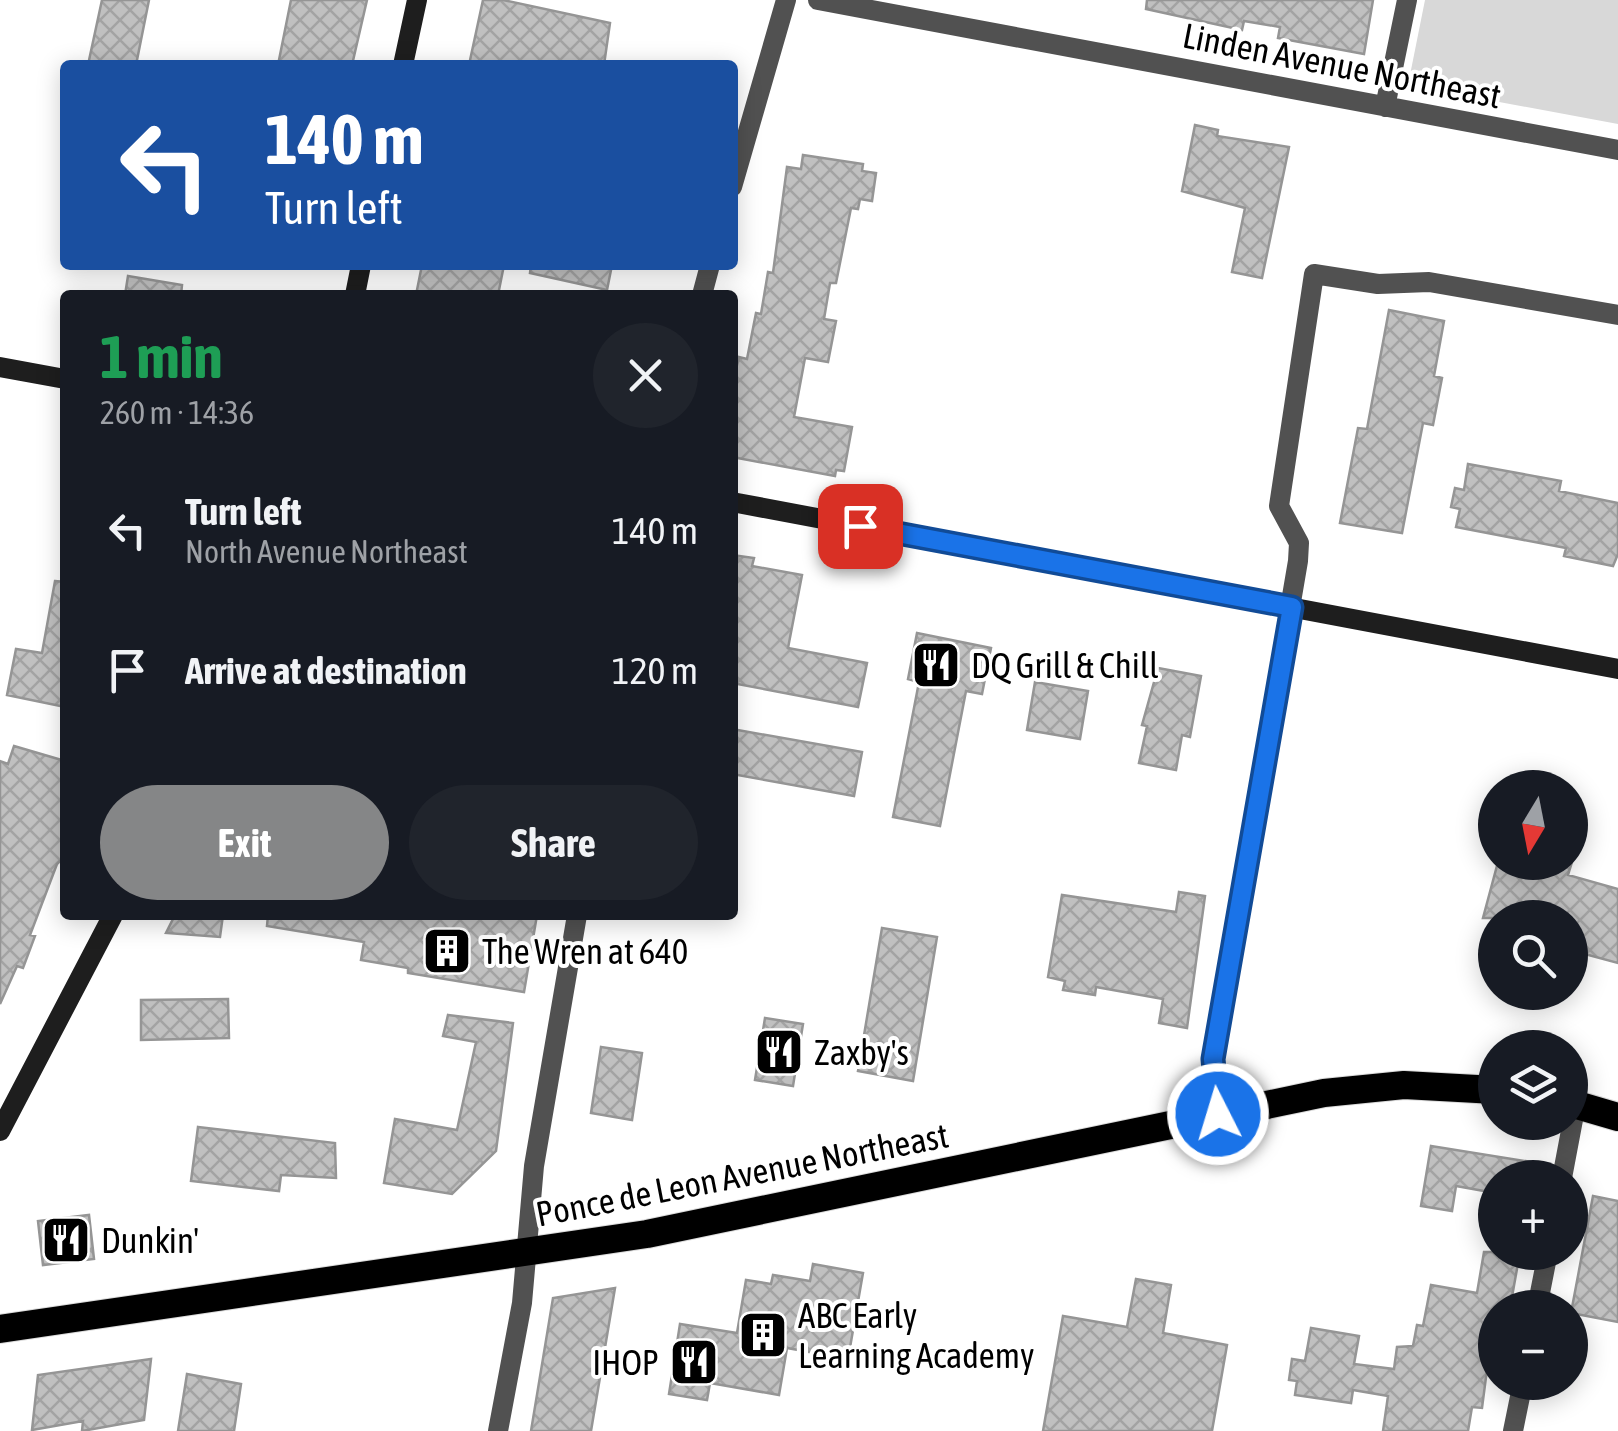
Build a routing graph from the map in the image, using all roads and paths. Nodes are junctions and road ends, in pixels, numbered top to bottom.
1 (417, 0) edge
2 (786, 0) edge
3 (818, 0) edge
4 (1407, 0) edge
5 (404, 60) edge
6 (1385, 107) junction
7 (1618, 150) edge
8 (738, 166) edge
9 (1618, 315) edge
10 (0, 367) edge
11 (60, 378) edge
12 (738, 503) edge
13 (1292, 607) junction
14 (1618, 669) edge
15 (111, 920) edge
16 (576, 920) edge
17 (1478, 1089) edge
18 (1588, 1108) edge
19 (1218, 1114) junction
20 (1618, 1117) edge
21 (0, 1130) edge
22 (528, 1253) junction
23 (0, 1329) edge
24 (1520, 1400) edge
25 (498, 1431) edge
26 (1514, 1431) edge

1 - 5 main road
2 - 8 street
3 - 6 street, Linden Avenue Northeast
4 - 6 street
6 - 7 street, Linden Avenue Northeast
9 - 13 street
10 - 11 main road
12 - 13 main road
13 - 14 main road
13 - 19 street
15 - 21 main road
16 - 22 street
17 - 19 highway, Ponce de Leon Avenue Northeast
18 - 20 highway
19 - 22 highway, Ponce de Leon Avenue Northeast
22 - 23 highway, Ponce de Leon Avenue Northeast
22 - 25 street
24 - 26 street

